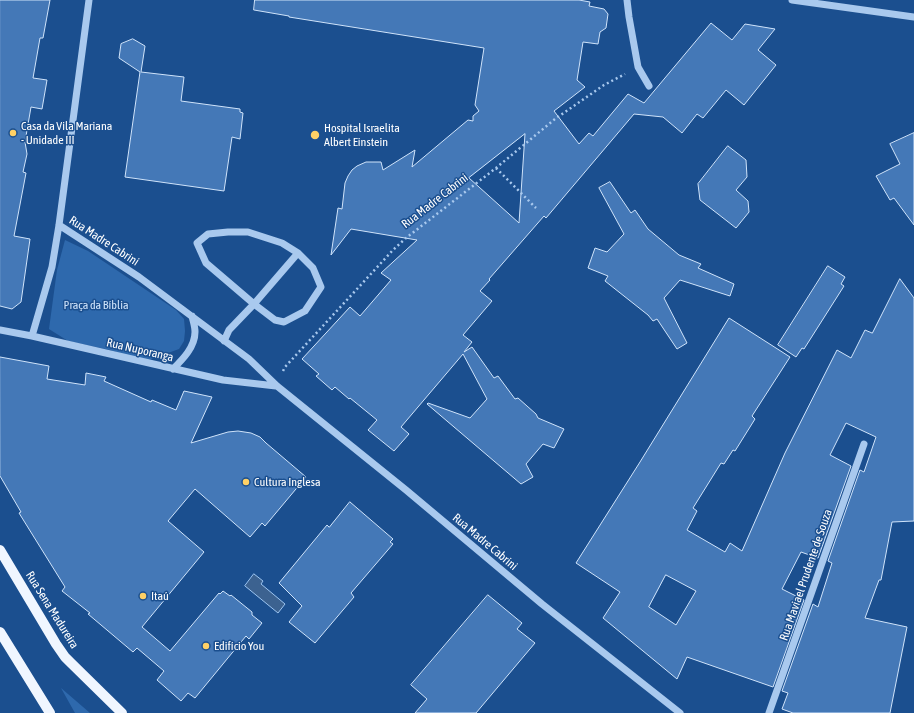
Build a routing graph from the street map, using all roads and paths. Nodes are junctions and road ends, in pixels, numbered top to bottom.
1 (89, 0) edge
2 (627, 0) edge
3 (792, 0) edge
4 (914, 18) edge
5 (638, 67) junction
6 (648, 86) dead end
7 (496, 168) junction
8 (536, 208) dead end
9 (59, 225) junction
10 (298, 253) junction
11 (254, 304) junction
12 (192, 316) junction
13 (0, 330) edge
14 (32, 336) junction
15 (224, 341) junction
16 (173, 369) junction
17 (277, 386) junction
18 (864, 444) dead end
19 (0, 550) edge
20 (0, 632) edge
21 (50, 713) edge
22 (122, 713) edge
23 (680, 713) edge
24 (769, 713) edge

1 - 9 street, Rua Madre Cabrini
2 - 5 street
3 - 4 street
5 - 6 street
5 - 7 path, Rua Madre Cabrini
7 - 8 path
7 - 17 path, Rua Madre Cabrini
9 - 12 street, Rua Madre Cabrini
9 - 14 street
10 - 11 street
10 - 11 street
10 - 11 street
11 - 15 street
12 - 15 street, Rua Madre Cabrini
12 - 16 street
13 - 14 street, Rua Nuporanga
14 - 16 street, Rua Nuporanga
15 - 17 street, Rua Madre Cabrini
16 - 17 street, Rua Nuporanga
17 - 23 street, Rua Madre Cabrini
18 - 24 street, Rua Maviael Prudente de Souza
19 - 22 main road, Rua Sena Madureira
20 - 21 main road

